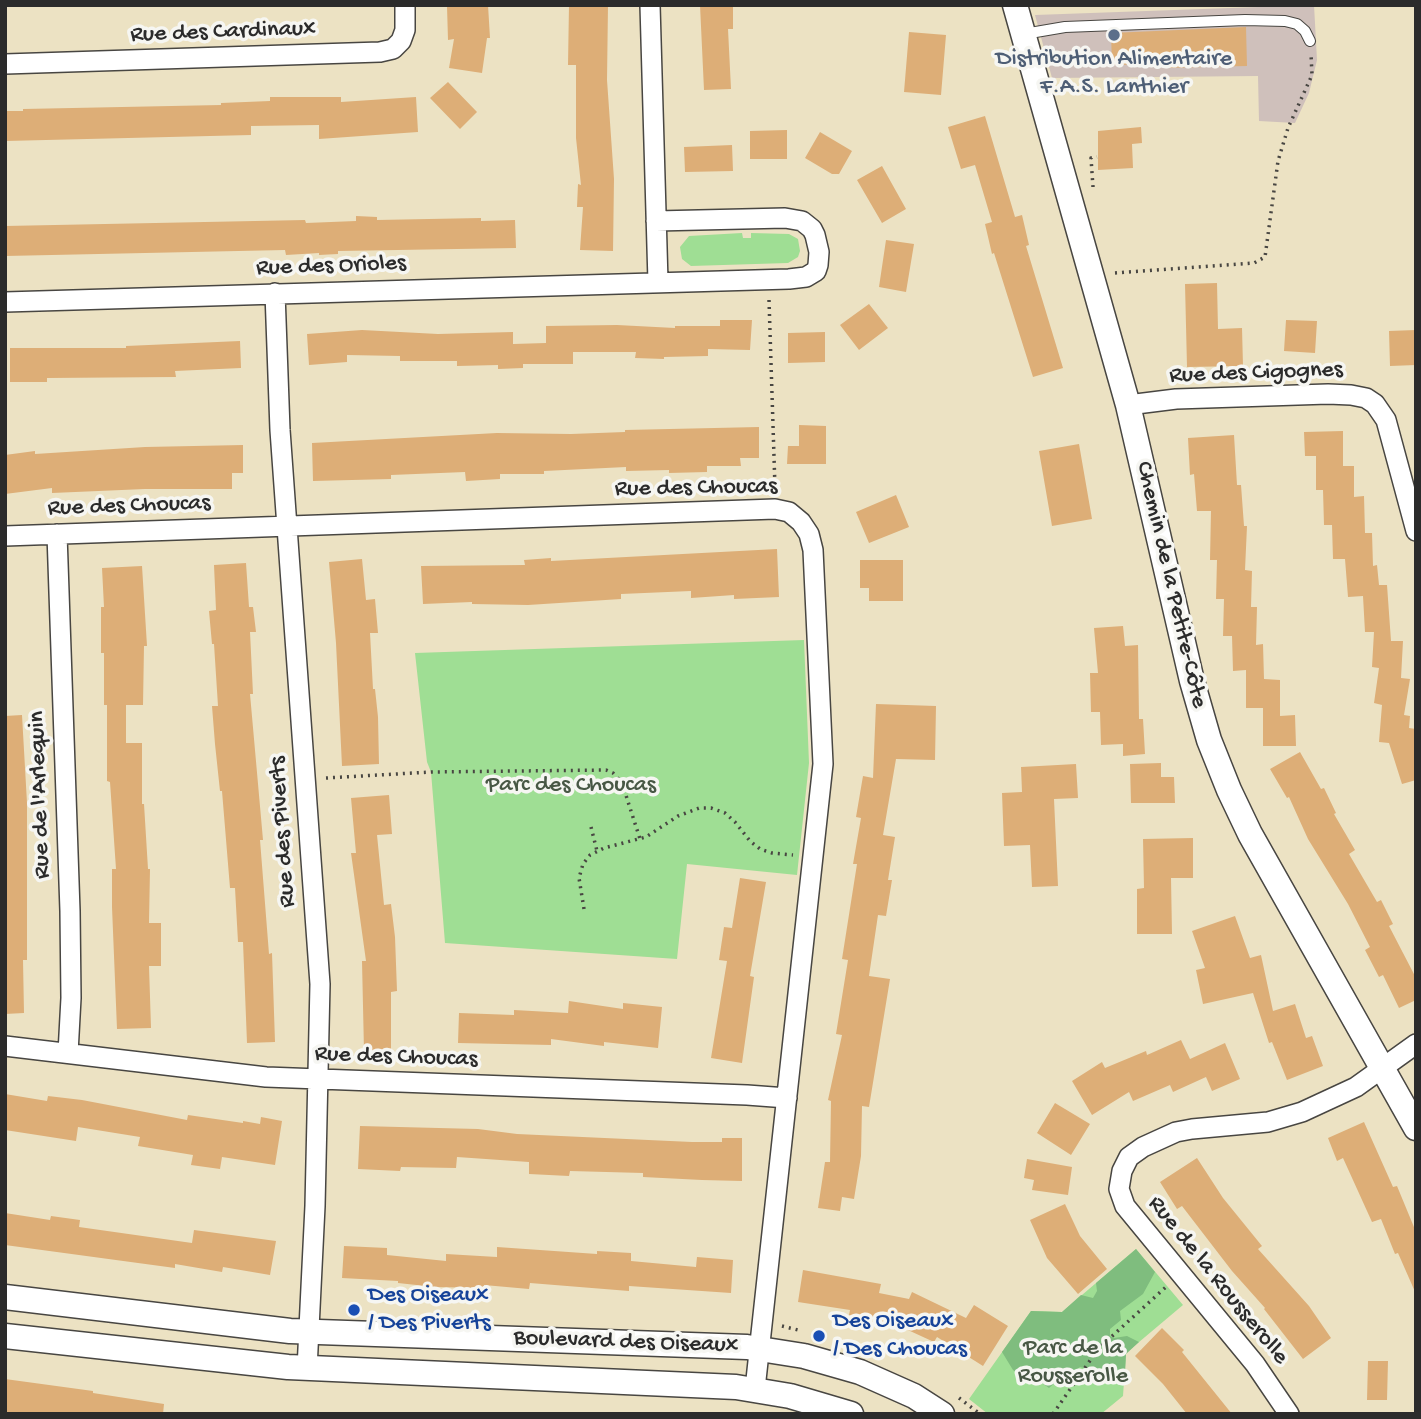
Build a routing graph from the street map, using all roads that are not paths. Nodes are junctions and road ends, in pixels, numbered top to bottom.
1 (405, 5) edge
2 (650, 5) edge
3 (1015, 5) edge
4 (1303, 27) junction
5 (1024, 34) junction
6 (1296, 38) dead end
7 (1310, 41) road end
8 (5, 64) edge
9 (656, 221) junction
10 (659, 282) junction
11 (275, 293) junction
12 (5, 302) edge
13 (1128, 405) junction
14 (287, 526) junction
15 (1416, 531) edge
16 (57, 534) junction
17 (5, 536) edge
18 (1416, 1044) edge
19 (5, 1046) edge
20 (68, 1053) junction
21 (1382, 1068) junction
22 (319, 1080) junction
23 (787, 1098) junction
24 (1416, 1128) edge
25 (5, 1297) edge
26 (309, 1332) junction
27 (5, 1336) edge
28 (760, 1349) junction
29 (307, 1369) junction
30 (755, 1389) junction
31 (851, 1414) edge
32 (942, 1414) edge
33 (1289, 1414) edge

1 - 8 street, Rue des Cardinaux
2 - 9 street
3 - 5 street, Chemin de la Petite-Côte
4 - 5 lane
4 - 6 lane
4 - 7 lane
5 - 13 street, Chemin de la Petite-Côte
9 - 10 street
9 - 10 street, Rue des Orioles
10 - 11 street, Rue des Orioles
11 - 12 street, Rue des Orioles
11 - 14 street, Rue des Piverts
13 - 15 street, Rue des Cigognes
13 - 21 street, Chemin de la Petite-Côte
14 - 16 street, Rue des Choucas
14 - 22 street, Rue des Piverts
14 - 23 street, Rue des Choucas
16 - 17 street, Rue des Choucas
16 - 20 street, Rue de l'Arlequin
18 - 21 street, Rue de la Rousserolle
19 - 20 street, Rue des Choucas
20 - 22 street, Rue des Choucas
21 - 24 street, Chemin de la Petite-Côte
21 - 33 street, Rue de la Rousserolle
22 - 23 street, Rue des Choucas
22 - 26 street, Rue des Piverts
23 - 28 street, Rue des Choucas
25 - 26 street, Boulevard des Oiseaux
26 - 28 street, Boulevard des Oiseaux
26 - 29 street, Rue des Piverts
27 - 29 street, Boulevard des Oiseaux
28 - 30 street, Rue des Choucas
28 - 32 street, Boulevard des Oiseaux
29 - 30 street, Boulevard des Oiseaux
30 - 31 street, Boulevard des Oiseaux

